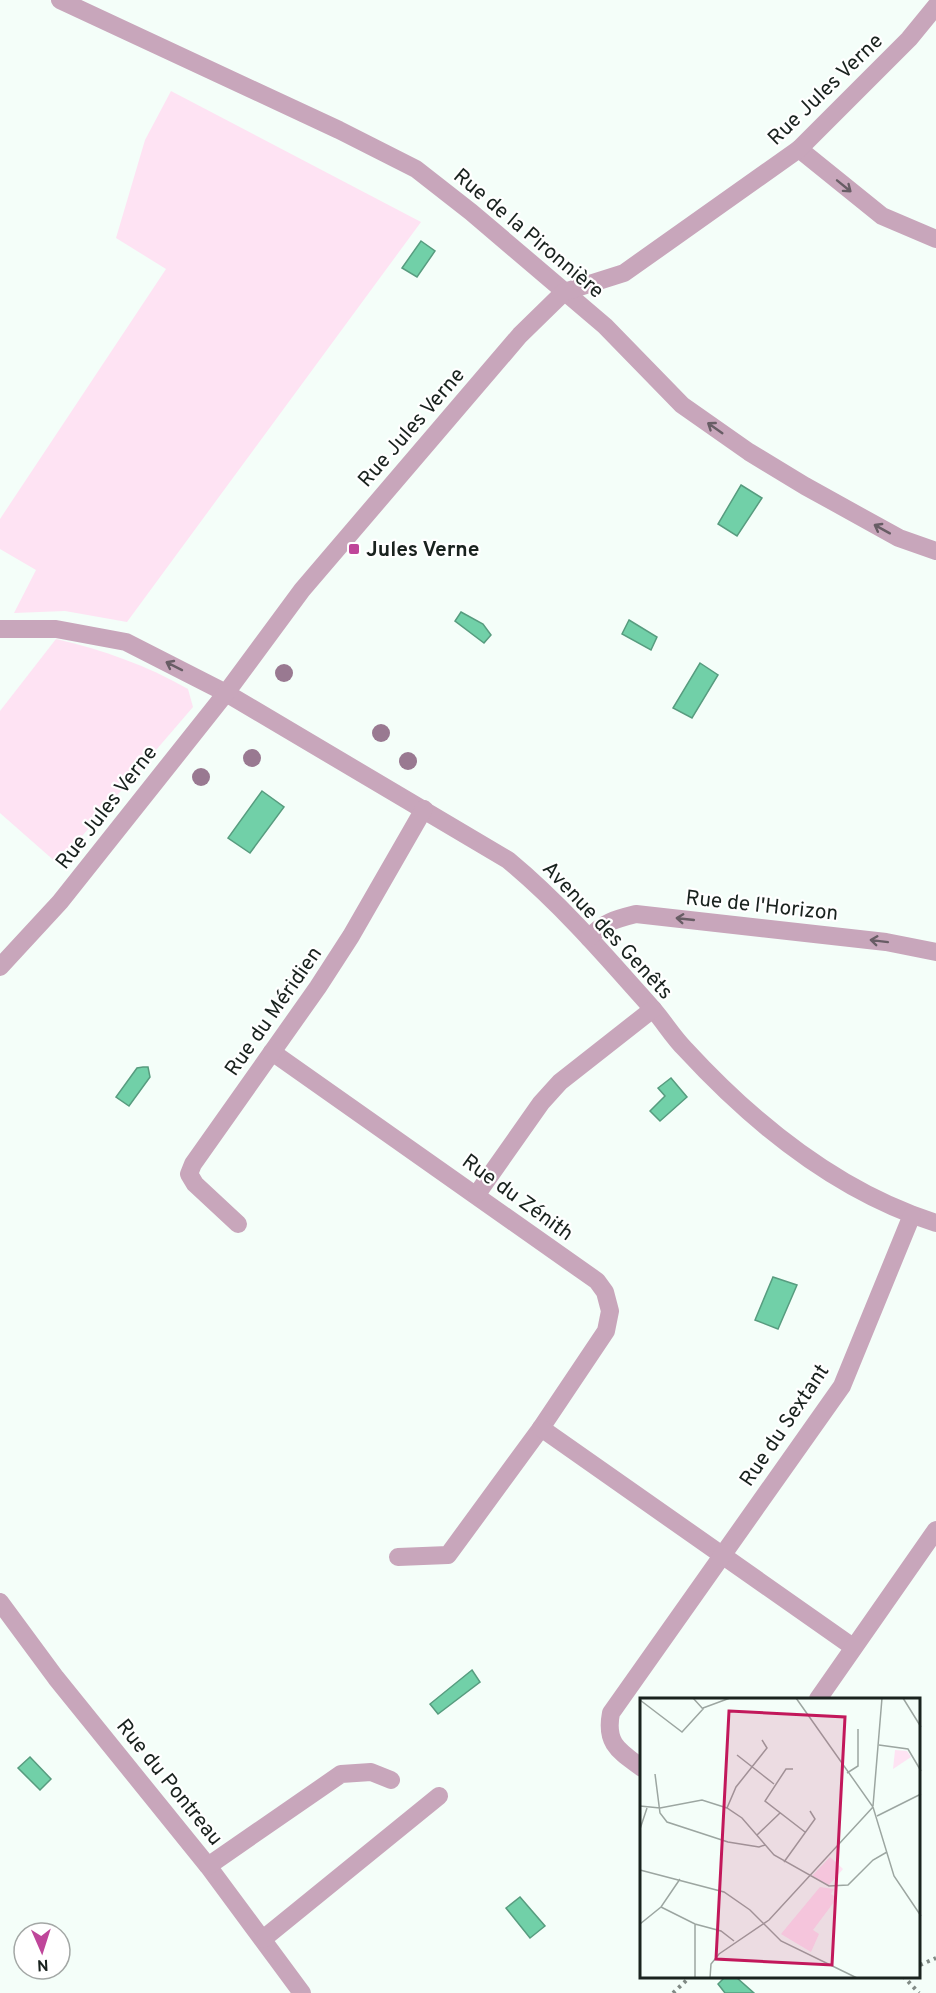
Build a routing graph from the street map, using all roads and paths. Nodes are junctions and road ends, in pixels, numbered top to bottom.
1 (60, 0) edge
2 (936, 6) edge
3 (799, 149) junction
4 (936, 239) edge
5 (564, 292) junction
6 (936, 551) edge
7 (0, 628) edge
8 (226, 693) junction
9 (423, 809) junction
10 (589, 938) junction
11 (936, 952) edge
12 (0, 967) edge
13 (653, 1009) junction
14 (272, 1052) junction
15 (477, 1194) junction
16 (912, 1215) junction
17 (936, 1223) edge
18 (238, 1224) dead end
19 (541, 1428) junction
20 (936, 1530) edge
21 (722, 1553) junction
22 (398, 1557) dead end
23 (0, 1602) edge
24 (853, 1647) junction
25 (819, 1698) edge
26 (640, 1766) edge
27 (391, 1780) dead end
28 (439, 1796) dead end
29 (208, 1866) junction
30 (263, 1939) junction
31 (936, 1958) edge
32 (921, 1965) edge
33 (690, 1978) edge
34 (904, 1978) edge
35 (302, 1993) edge
36 (673, 1993) edge
37 (919, 1993) edge

1 - 5 street, Rue de la Pironnière
2 - 3 street, Rue Jules Verne
3 -> 4 street
3 - 5 street, Rue Jules Verne
6 -> 5 street, Rue de la Pironnière
5 - 8 street, Rue Jules Verne
8 -> 7 street, Avenue des Genêts
8 - 9 street, Avenue des Genêts
8 - 12 street, Rue Jules Verne
9 - 10 street, Avenue des Genêts
9 - 14 street, Rue du Méridien
11 -> 10 street, Rue de l'Horizon
10 - 13 street, Avenue des Genêts
13 - 15 street
13 - 16 street, Avenue des Genêts
14 - 15 street, Rue du Zénith
14 - 18 street, Rue du Méridien
15 - 19 street, Rue du Zénith
16 - 17 street, Avenue des Genêts
16 - 21 street, Rue du Sextant
19 - 21 street
19 - 22 street, Rue du Zénith
20 - 24 street
21 - 24 street
21 - 26 street, Rue du Sextant
23 - 29 street, Rue du Pontreau
24 - 25 street
27 - 29 street
28 - 30 street
29 - 30 street, Rue du Pontreau
30 - 35 street, Rue du Pontreau
31 - 32 path
33 - 36 path
34 - 37 path

